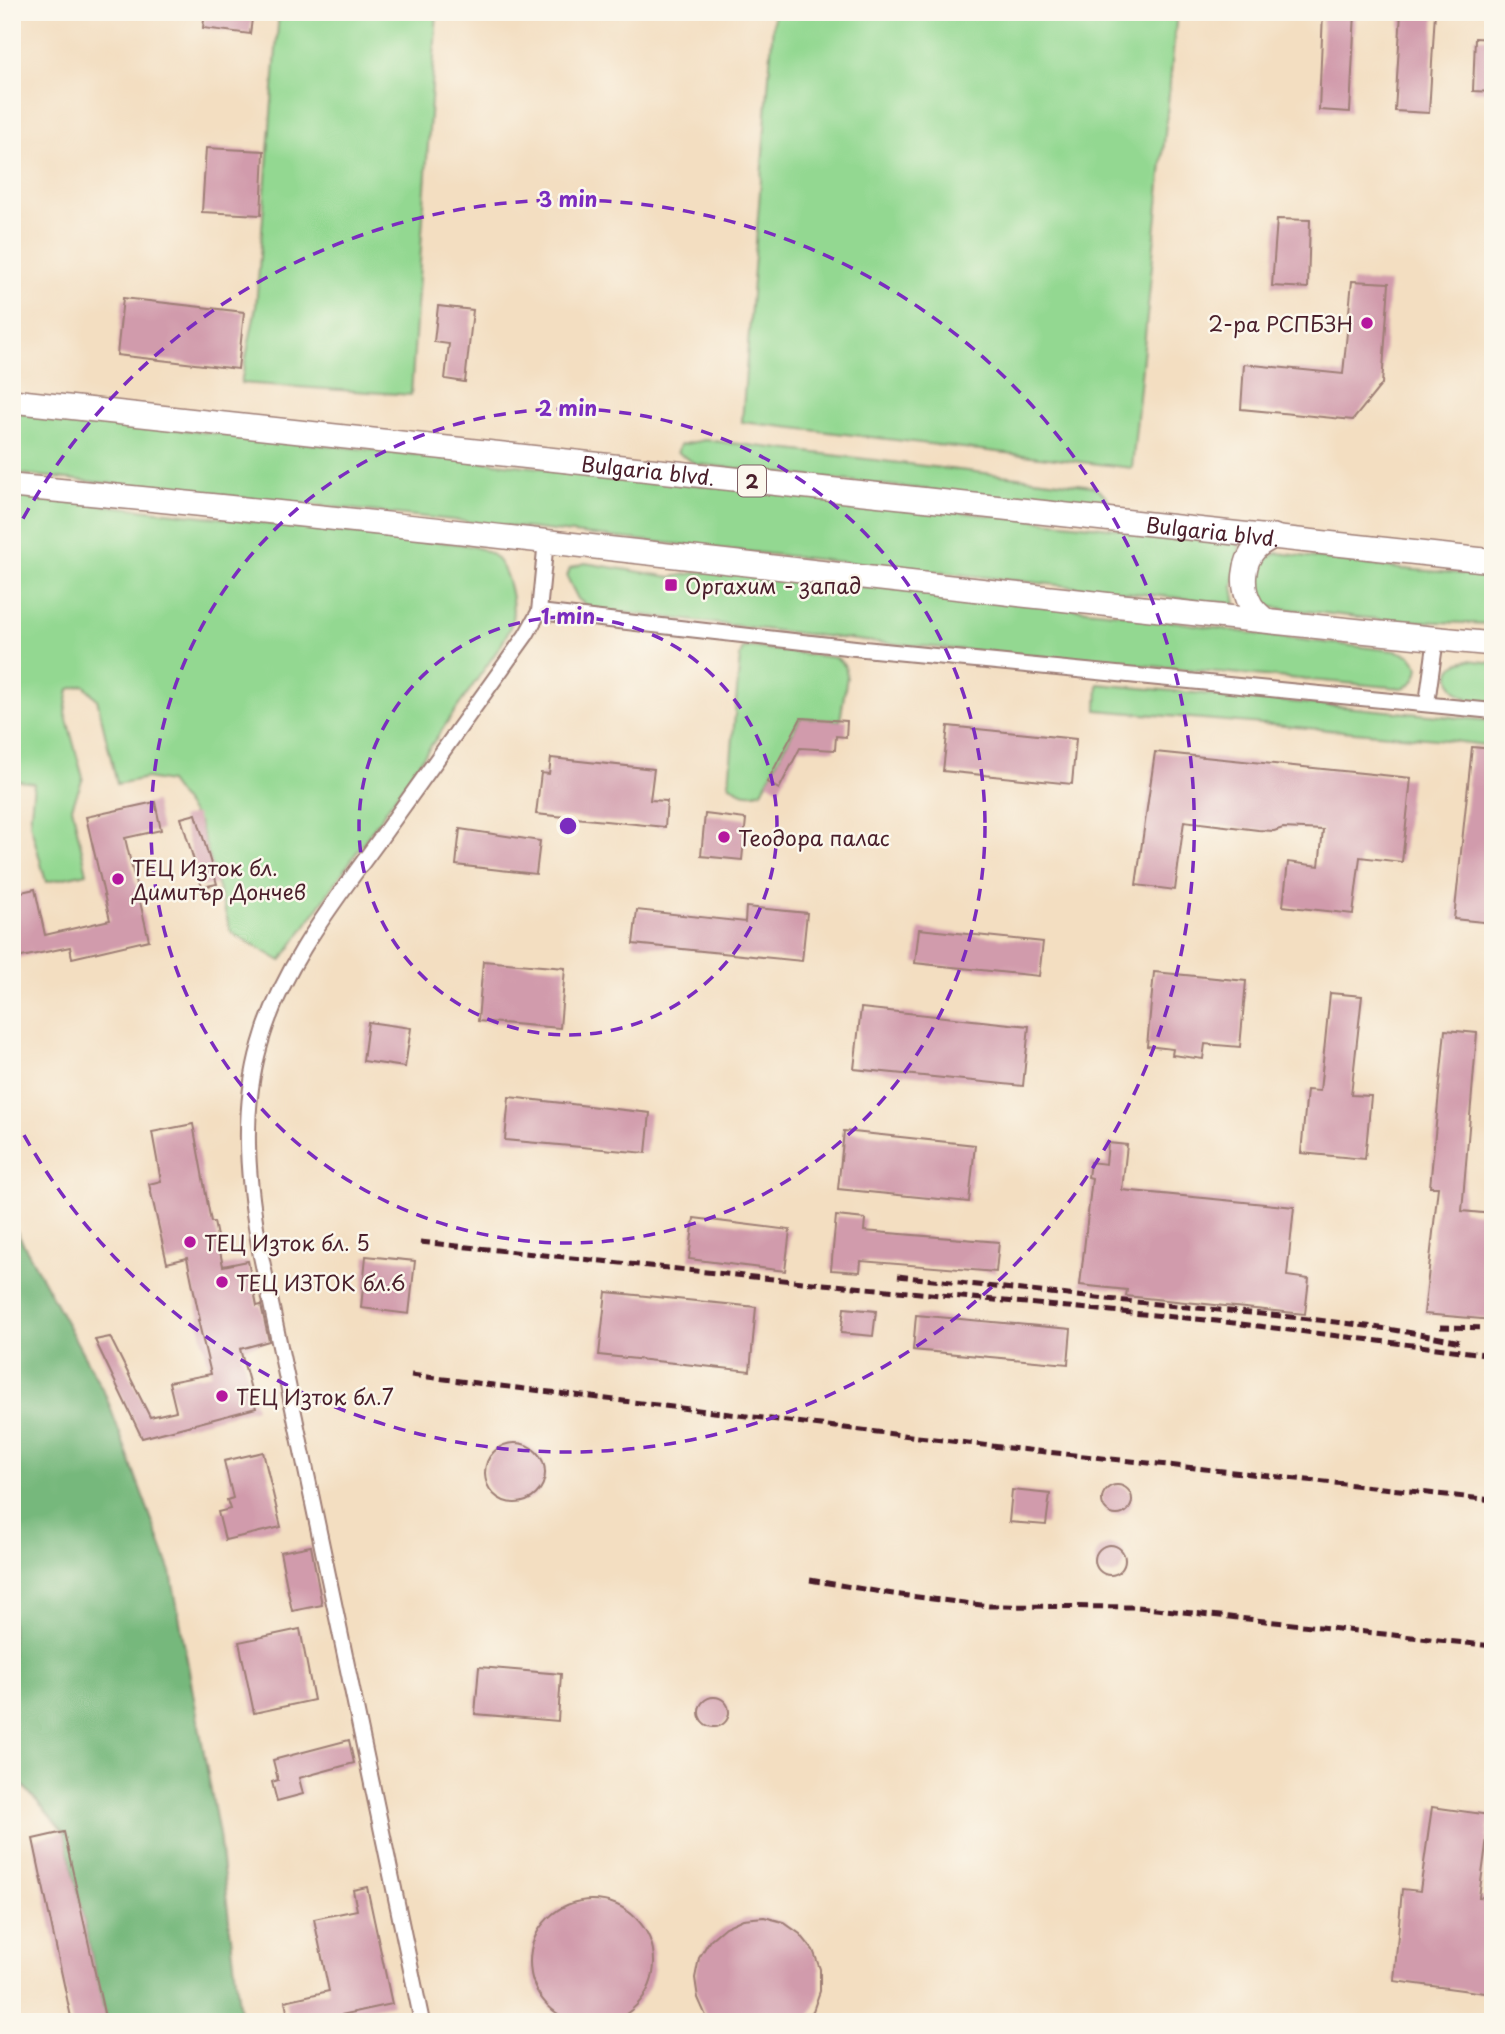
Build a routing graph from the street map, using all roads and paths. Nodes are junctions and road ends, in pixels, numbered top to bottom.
1 (12, 401) edge
2 (12, 486) edge
3 (1275, 536) junction
4 (546, 540) junction
5 (1493, 561) edge
6 (539, 612) junction
7 (1265, 620) junction
8 (1436, 638) junction
9 (1493, 644) edge
10 (1427, 703) junction
11 (1493, 711) edge
12 (422, 2022) edge

1 - 3 highway, Bulgaria blvd. / 2
2 - 4 highway
3 - 5 highway, Bulgaria blvd. / 2
3 - 7 highway
4 - 6 street
4 - 7 highway
6 - 10 street
6 - 12 street
7 - 8 highway
8 - 9 highway
8 - 10 street
10 - 11 street

